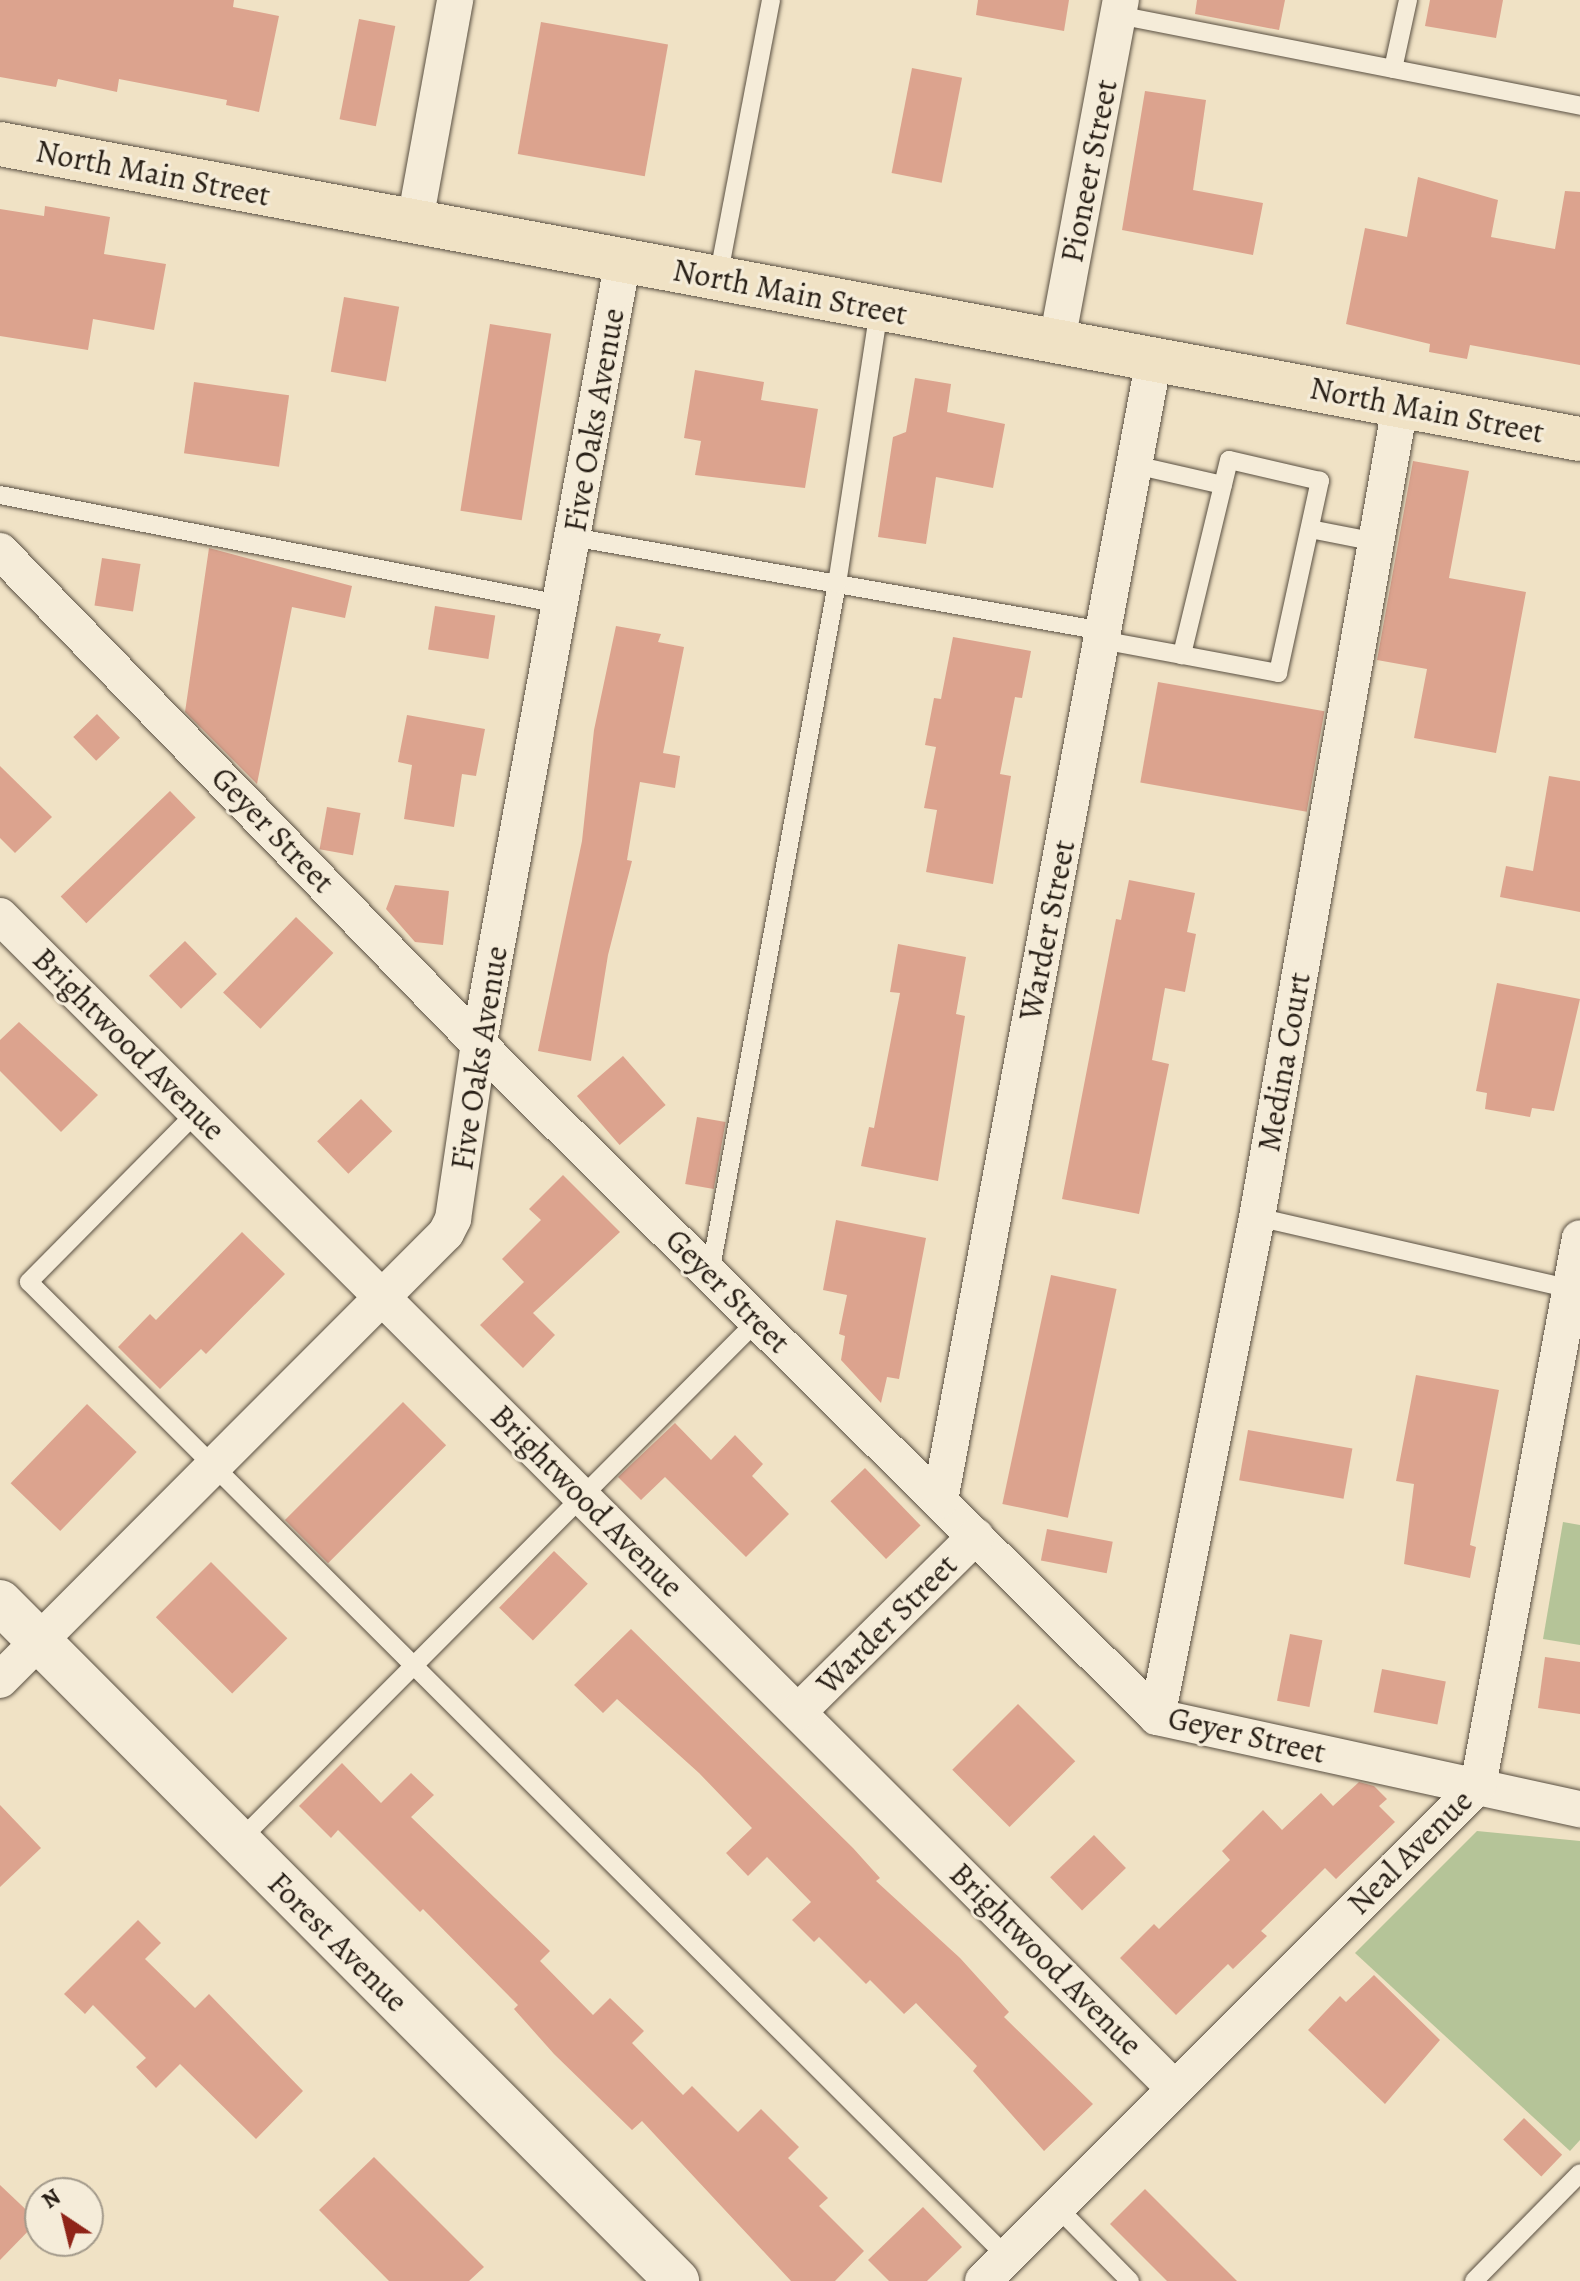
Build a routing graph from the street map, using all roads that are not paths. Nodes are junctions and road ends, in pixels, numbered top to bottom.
1 (455, 0) edge
2 (771, 0) edge
3 (1408, 0) edge
4 (1120, 7) edge
5 (1393, 69) junction
6 (1580, 106) edge
7 (0, 144) edge
8 (415, 221) junction
9 (623, 260) junction
10 (718, 278) junction
11 (879, 308) junction
12 (1057, 341) junction
13 (1154, 359) junction
14 (1400, 406) junction
15 (1580, 439) edge
16 (1135, 465) junction
17 (1223, 485) junction
18 (0, 495) edge
19 (1310, 529) junction
20 (572, 537) junction
21 (1376, 542) junction
22 (0, 551) edge
23 (837, 584) junction
24 (560, 604) junction
25 (1102, 635) junction
26 (1182, 655) junction
27 (0, 916) edge
28 (479, 1042) junction
29 (197, 1112) junction
30 (1257, 1217) junction
31 (1580, 1238) edge
32 (710, 1273) junction
33 (1571, 1289) junction
34 (382, 1296) junction
35 (758, 1320) junction
36 (212, 1468) junction
37 (583, 1497) junction
38 (940, 1500) junction
39 (976, 1536) junction
40 (0, 1602) edge
41 (39, 1641) junction
42 (412, 1667) junction
43 (0, 1680) edge
44 (798, 1712) junction
45 (1157, 1717) junction
46 (1478, 1786) junction
47 (1580, 1809) edge
48 (238, 1842) junction
49 (1174, 2088) junction
50 (1580, 2173) edge
51 (1057, 2207) junction
52 (995, 2269) edge
53 (677, 2281) edge
54 (1130, 2281) edge
55 (1474, 2281) edge

1 - 8 street
2 - 10 lane
3 - 5 lane
4 - 5 lane
4 - 12 street, Pioneer Street
5 - 6 lane
7 - 8 main road, North Main Street
8 - 9 main road, North Main Street
9 - 10 main road, North Main Street
9 - 20 street, Five Oaks Avenue
10 - 11 main road, North Main Street
11 - 12 main road, North Main Street
11 - 23 lane
12 - 13 main road, North Main Street
13 - 14 main road, North Main Street
13 - 16 street, Warder Street
14 - 15 main road, North Main Street
14 - 21 street, Medina Court
16 - 17 lane
16 - 25 street, Warder Street
17 - 19 lane
17 - 26 lane
18 - 24 lane
19 - 21 lane
19 - 26 lane
20 - 23 lane
20 - 24 street, Five Oaks Avenue
21 - 30 street, Medina Court
22 - 28 street, Geyer Street
23 - 25 lane
23 - 32 lane
24 - 28 street, Five Oaks Avenue
25 - 26 lane
25 - 38 street, Warder Street
27 - 29 street, Brightwood Avenue
28 - 32 street, Geyer Street
28 - 34 street, Five Oaks Avenue
29 - 34 street, Brightwood Avenue
29 - 36 lane
30 - 33 lane
30 - 45 street, Medina Court
31 - 33 street, Neal Avenue
32 - 35 street, Geyer Street
33 - 46 street, Neal Avenue
34 - 36 street, Five Oaks Avenue
34 - 37 street, Brightwood Avenue
35 - 37 lane
35 - 38 street, Geyer Street
36 - 41 street, Five Oaks Avenue
36 - 42 lane
37 - 42 lane
37 - 44 street, Brightwood Avenue
38 - 39 street, Geyer Street
39 - 44 street, Warder Street
39 - 45 street, Geyer Street
40 - 41 street, Forest Avenue
41 - 43 street, Five Oaks Avenue
41 - 48 street, Forest Avenue
42 - 48 lane
42 - 52 lane
44 - 49 street, Brightwood Avenue
45 - 46 street, Geyer Street
46 - 47 street, Geyer Street
46 - 49 street, Neal Avenue
48 - 53 street, Forest Avenue
49 - 51 street, Neal Avenue
50 - 55 lane
51 - 52 street, Neal Avenue
51 - 54 lane

